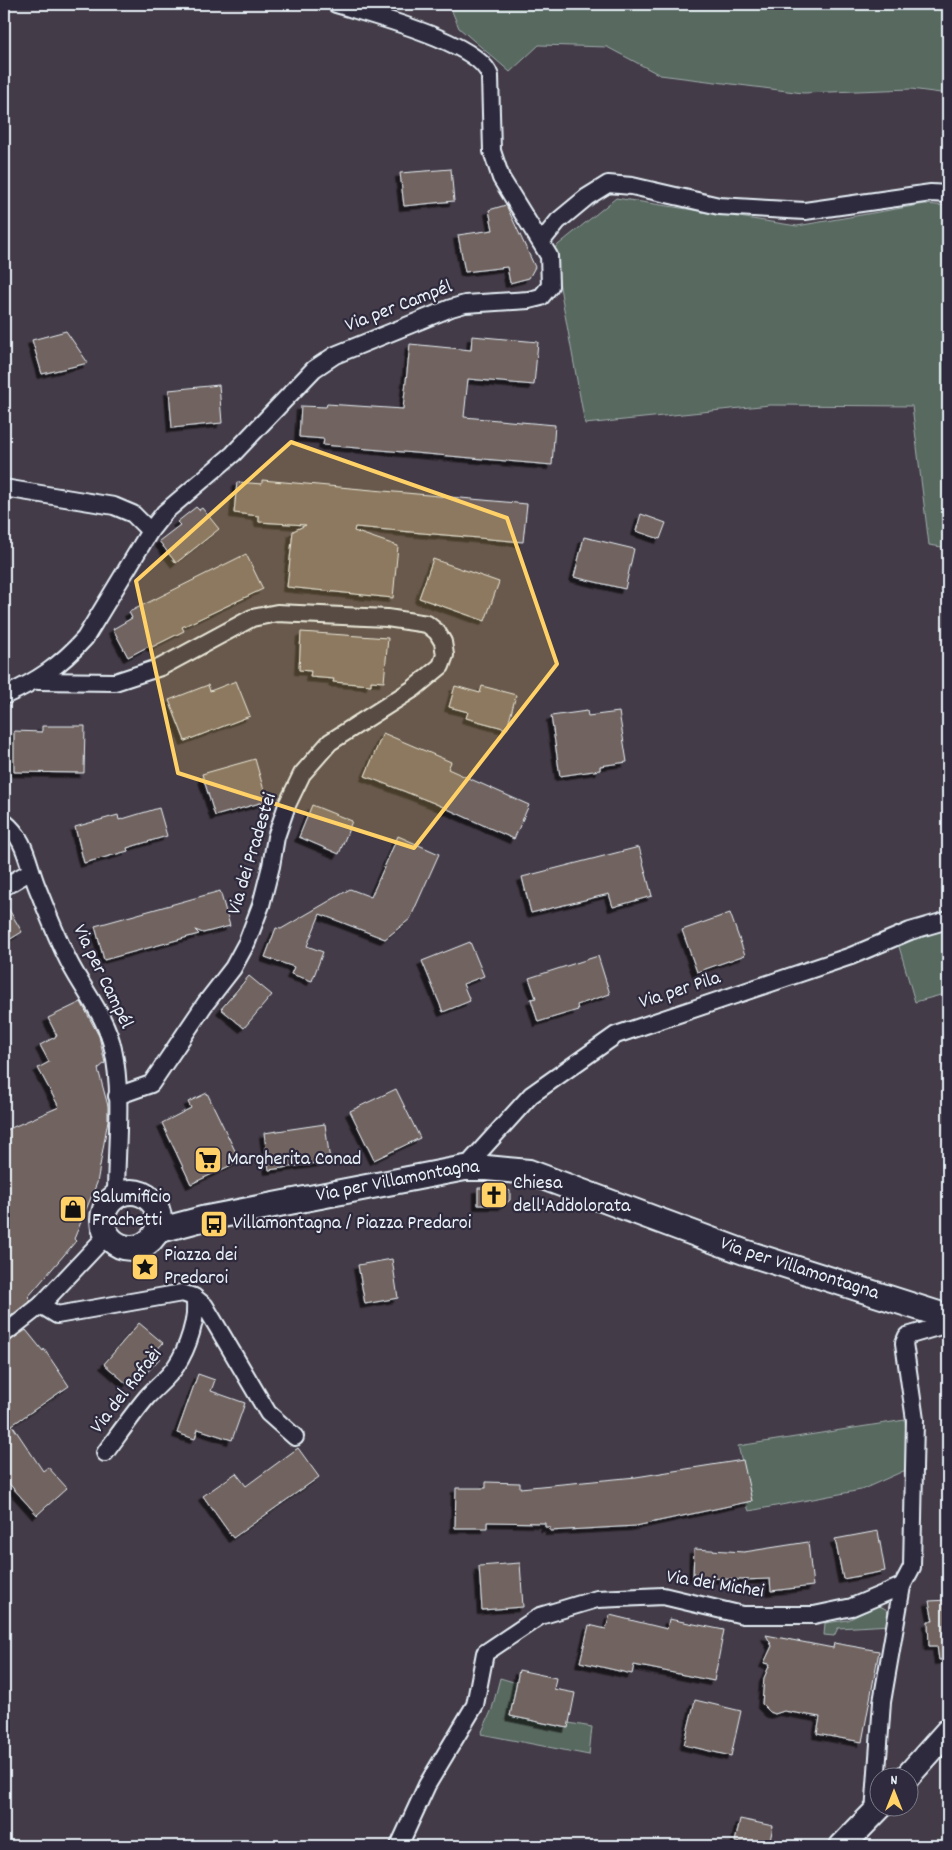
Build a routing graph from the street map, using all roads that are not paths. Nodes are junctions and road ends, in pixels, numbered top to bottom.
1 (336, 4) edge
2 (948, 194) edge
3 (541, 242) junction
4 (4, 488) edge
5 (150, 532) junction
6 (443, 642) joint
7 (38, 681) junction
8 (4, 696) edge
9 (4, 822) edge
10 (31, 871) junction
11 (4, 887) edge
12 (948, 920) edge
13 (118, 1096) junction
14 (465, 1168) junction
15 (116, 1196) junction
16 (157, 1231) junction
17 (107, 1235) junction
18 (194, 1297) junction
19 (41, 1304) junction
20 (948, 1317) edge
21 (948, 1324) edge
22 (4, 1334) edge
23 (295, 1437) dead end
24 (105, 1453) dead end
25 (902, 1586) junction
26 (948, 1731) edge
27 (879, 1768) edge
28 (915, 1768) edge
29 (870, 1817) edge
30 (399, 1846) edge
31 (842, 1846) edge

1 - 3 street, Via per Campél
2 - 3 street
3 - 5 street, Via per Campél
4 - 5 street
5 - 7 street, Via per Campél
6 - 7 street, Via per Campél
6 - 13 street, Via dei Pradestei
7 - 8 street, Via per Campél
9 - 10 street, Via per Campél
10 - 11 street
10 - 13 street, Via per Campél
12 - 14 street, Via per Pila
13 - 15 street, Via per Campél
14 - 16 street, Via per Villamontagna
14 - 20 street, Via per Villamontagna
15 - 16 street
15 - 17 street
16 - 17 street
17 - 19 street
18 - 19 street
18 - 23 street
18 - 24 street, Via del Rafaèi
19 - 22 street
21 - 25 street
25 - 27 street
25 - 30 street, Via dei Michei
26 - 28 street
29 - 31 street

